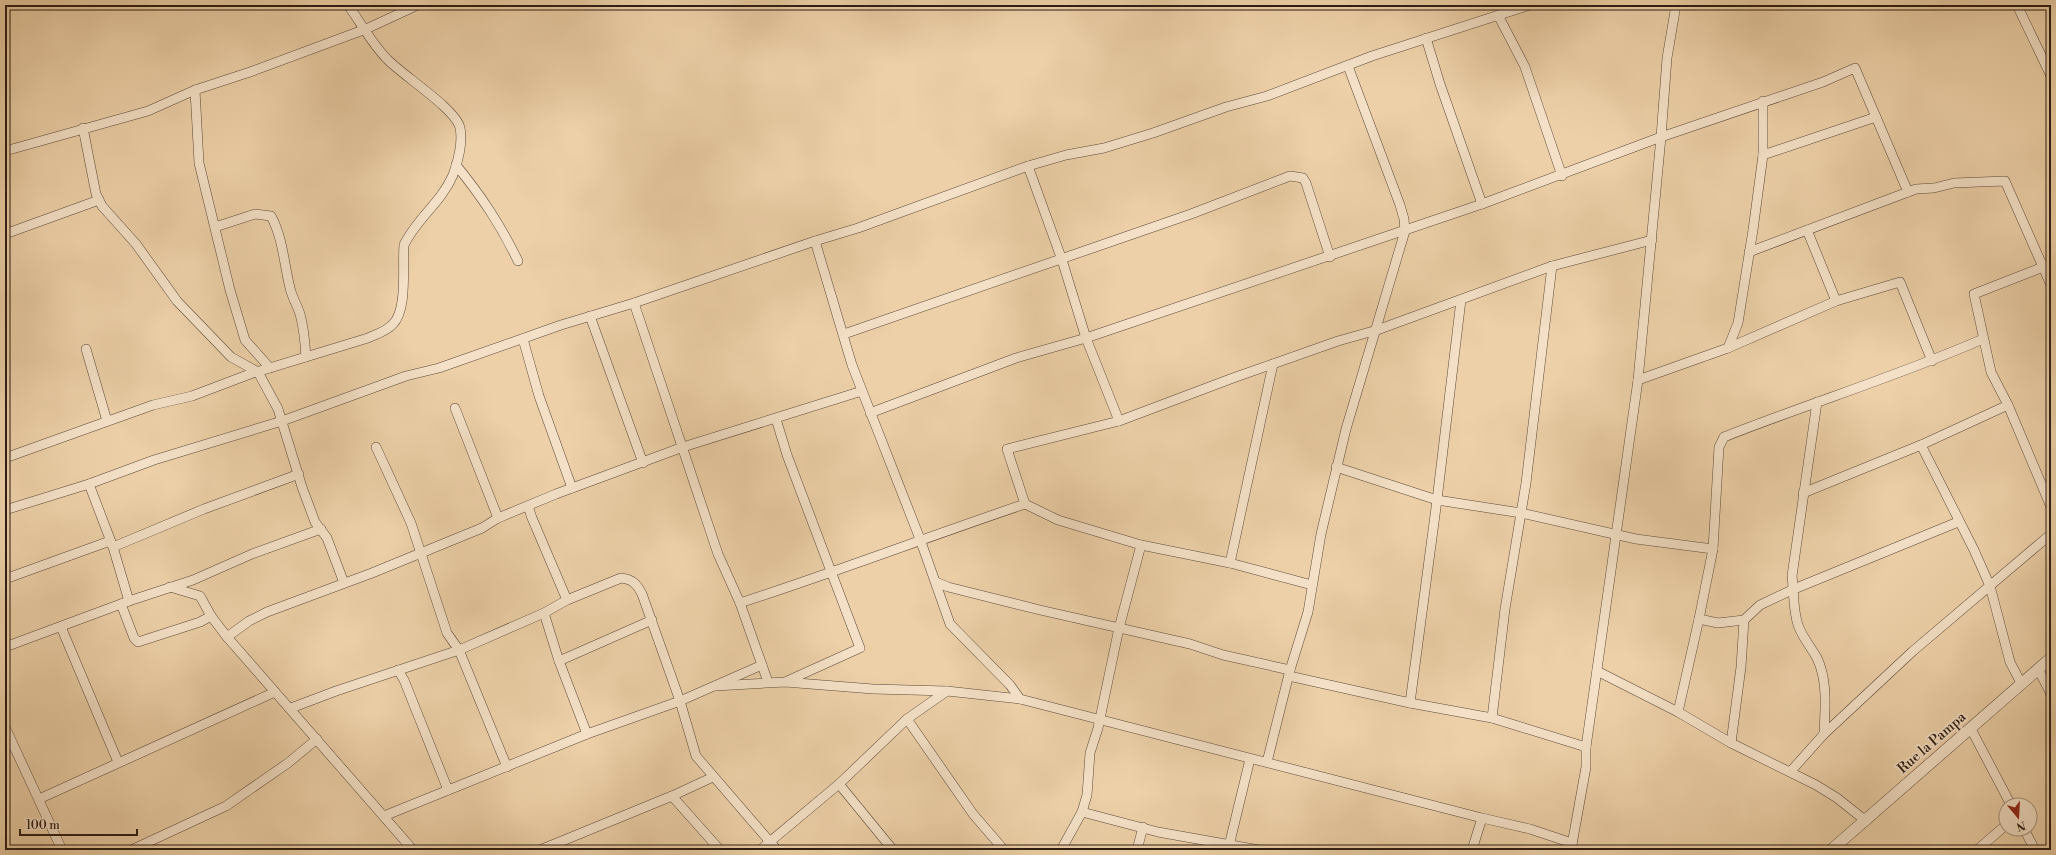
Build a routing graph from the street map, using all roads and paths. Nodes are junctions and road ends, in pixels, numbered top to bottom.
1 (348, 5) edge
2 (418, 5) edge
3 (1530, 5) edge
4 (1676, 5) edge
5 (2017, 5) edge
6 (1498, 15) junction
7 (366, 29) junction
8 (1426, 38) junction
9 (1348, 66) junction
10 (2051, 76) edge
11 (195, 90) junction
12 (1762, 102) junction
13 (1876, 117) junction
14 (83, 128) junction
15 (1661, 137) junction
16 (5, 151) edge
17 (1763, 155) junction
18 (456, 165) junction
19 (1028, 166) junction
20 (1562, 176) junction
21 (1908, 192) junction
22 (99, 200) junction
23 (1482, 204) junction
24 (215, 226) junction
25 (1807, 230) junction
26 (1405, 231) junction
27 (5, 234) edge
28 (1652, 240) junction
29 (815, 241) junction
30 (1749, 252) junction
31 (1330, 257) junction
32 (1062, 260) junction
33 (518, 261) dead end
34 (2047, 265) edge
35 (1552, 266) junction
36 (2051, 285) edge
37 (1461, 300) junction
38 (1836, 301) junction
39 (634, 303) junction
40 (590, 316) junction
41 (1377, 330) junction
42 (844, 334) junction
43 (1086, 338) junction
44 (523, 339) junction
45 (1983, 339) junction
46 (1728, 348) junction
47 (86, 349) dead end
48 (306, 357) junction
49 (1932, 361) junction
50 (1273, 364) junction
51 (270, 368) junction
52 (258, 372) junction
53 (1638, 380) junction
54 (862, 391) junction
55 (1817, 402) junction
56 (2008, 405) junction
57 (456, 408) dead end
58 (870, 413) junction
59 (776, 418) junction
60 (107, 421) junction
61 (282, 421) junction
62 (1118, 421) junction
63 (1920, 445) junction
64 (376, 447) dead end
65 (683, 447) junction
66 (5, 458) edge
67 (642, 463) junction
68 (1336, 467) junction
69 (299, 474) junction
70 (89, 484) junction
71 (572, 488) junction
72 (1803, 494) junction
73 (1437, 500) junction
74 (1026, 504) junction
75 (528, 506) junction
76 (2051, 508) edge
77 (5, 510) edge
78 (1521, 513) junction
79 (498, 518) junction
80 (1958, 522) junction
81 (321, 529) junction
82 (2051, 534) edge
83 (1615, 535) junction
84 (920, 539) junction
85 (112, 544) junction
86 (1141, 545) junction
87 (1713, 549) junction
88 (421, 553) junction
89 (1230, 562) junction
90 (831, 574) junction
91 (5, 579) edge
92 (193, 580) junction
93 (936, 582) junction
94 (344, 583) junction
95 (1312, 585) junction
96 (1990, 586) junction
97 (170, 587) junction
98 (1794, 590) junction
99 (200, 596) junction
100 (567, 600) junction
101 (125, 602) junction
102 (740, 603) junction
103 (544, 613) junction
104 (211, 616) junction
105 (1699, 619) junction
106 (652, 620) junction
107 (1744, 620) junction
108 (61, 627) junction
109 (1119, 628) junction
110 (227, 637) junction
111 (5, 647) edge
112 (458, 650) junction
113 (2051, 658) edge
114 (559, 661) junction
115 (762, 665) junction
116 (2038, 669) junction
117 (398, 670) junction
118 (1597, 671) junction
119 (1290, 673) junction
120 (768, 682) junction
121 (785, 682) junction
122 (2021, 682) junction
123 (715, 686) junction
124 (947, 691) junction
125 (275, 692) junction
126 (2051, 694) edge
127 (1020, 699) junction
128 (680, 701) junction
129 (1410, 702) junction
130 (290, 708) junction
131 (1678, 712) junction
132 (1492, 718) junction
133 (907, 719) junction
134 (1099, 719) junction
135 (5, 727) edge
136 (1971, 729) junction
137 (587, 734) junction
138 (1824, 734) junction
139 (317, 739) junction
140 (1731, 743) junction
141 (1586, 747) junction
142 (1250, 759) junction
143 (118, 762) junction
144 (1267, 762) junction
145 (507, 767) junction
146 (1791, 771) junction
147 (713, 777) junction
148 (839, 784) junction
149 (448, 790) junction
150 (672, 796) junction
151 (2007, 797) edge
152 (39, 799) junction
153 (1082, 812) junction
154 (384, 816) junction
155 (1482, 818) junction
156 (1866, 820) junction
157 (1143, 827) junction
158 (1998, 832) edge
159 (2028, 837) edge
160 (770, 842) junction
161 (1571, 846) edge
162 (1229, 847) edge
163 (62, 850) edge
164 (133, 850) edge
165 (413, 850) edge
166 (540, 850) edge
167 (720, 850) edge
168 (760, 850) edge
169 (777, 850) edge
170 (893, 850) edge
171 (1004, 850) edge
172 (1061, 850) edge
173 (1137, 850) edge
174 (1259, 850) edge
175 (1472, 850) edge
176 (1832, 850) edge
177 (1977, 850) edge
178 (2035, 850) edge

1 - 7 street
2 - 7 street
3 - 6 street
4 - 15 street
5 - 10 street
6 - 8 street
6 - 20 street
7 - 11 street
7 - 18 street
8 - 9 street
8 - 23 street
9 - 19 street
9 - 26 street
11 - 14 street
11 - 24 street
12 - 13 street
12 - 15 street
12 - 17 street
13 - 17 street
13 - 21 street
14 - 16 street
14 - 22 street
15 - 20 street
15 - 28 street
17 - 30 street
18 - 33 street
18 - 48 street
19 - 29 street
19 - 32 street
20 - 23 street
21 - 25 street
21 - 34 street
22 - 27 street
22 - 52 street
23 - 26 street
24 - 48 street
24 - 51 street
25 - 30 street
25 - 38 street
26 - 31 street
26 - 41 street
28 - 35 street
28 - 53 street
29 - 39 street
29 - 42 street
30 - 46 street
31 - 32 street
31 - 43 street
32 - 42 street
32 - 43 street
34 - 36 street
34 - 45 street
35 - 37 street
35 - 78 street
37 - 41 street
37 - 73 street
38 - 46 street
38 - 49 street
39 - 40 street
39 - 65 street
40 - 44 street
40 - 67 street
41 - 50 street
41 - 68 street
42 - 54 street
43 - 58 street
43 - 62 street
44 - 61 street
44 - 71 street
45 - 49 street
45 - 56 street
46 - 53 street
47 - 60 street
48 - 51 street
49 - 55 street
50 - 62 street
50 - 89 street
51 - 52 street
52 - 60 street
52 - 61 street
53 - 83 street
54 - 58 street
54 - 59 street
55 - 72 street
55 - 87 street
56 - 63 street
56 - 76 street
57 - 79 street
58 - 84 street
59 - 65 street
59 - 90 street
60 - 66 street
61 - 69 street
61 - 70 street
62 - 74 street
63 - 72 street
63 - 80 street
64 - 88 street
65 - 67 street
65 - 102 street
67 - 71 street
68 - 73 street
68 - 95 street
69 - 81 street
69 - 85 street
70 - 77 street
70 - 85 street
71 - 75 street
72 - 98 street
73 - 78 street
73 - 129 street
74 - 84 street
74 - 86 street
75 - 79 street
75 - 100 street
78 - 83 street
78 - 132 street
79 - 88 street
80 - 96 street
80 - 98 street
81 - 92 street
81 - 94 street
82 - 96 street
83 - 87 street
83 - 118 street
84 - 90 street
84 - 93 street
85 - 91 street
85 - 101 street
86 - 89 street
86 - 109 street
87 - 105 street
88 - 94 street
88 - 112 street
89 - 95 street
90 - 102 street
90 - 121 street
92 - 97 street
92 - 99 street
93 - 109 street
93 - 127 street
94 - 110 street
95 - 119 street
96 - 122 street
96 - 138 street
97 - 99 street
97 - 101 street
98 - 107 street
98 - 138 street
99 - 104 street
100 - 103 street
100 - 106 street
101 - 104 street
101 - 108 street
102 - 115 street
103 - 112 street
103 - 114 street
104 - 110 street
105 - 107 street
105 - 131 street
106 - 114 street
106 - 128 street
107 - 140 street
108 - 111 street
108 - 143 street
109 - 119 street
109 - 134 street
110 - 125 street
112 - 117 street
112 - 145 street
113 - 116 street, Rue la Pampa
114 - 137 street
115 - 120 street
115 - 123 street
116 - 122 street, Rue la Pampa
116 - 126 street
117 - 130 street
117 - 149 street
118 - 131 street
118 - 141 street
119 - 129 street
119 - 144 street
120 - 121 street
120 - 123 street
121 - 124 street
122 - 136 street, Rue la Pampa
123 - 128 street
124 - 127 street
124 - 133 street
125 - 130 street
125 - 143 street
127 - 134 street
128 - 137 street
128 - 147 street
129 - 132 street
130 - 139 street
131 - 140 street
132 - 141 street
133 - 148 street
133 - 171 street
134 - 142 street
134 - 153 street
135 - 152 street
136 - 151 street
136 - 156 street, Rue la Pampa
137 - 145 street
138 - 146 street
139 - 154 street
139 - 164 street
140 - 146 street
141 - 161 street
142 - 144 street
142 - 162 street
143 - 152 street
144 - 155 street
145 - 149 street
146 - 156 street
147 - 150 street
147 - 160 street
148 - 160 street
148 - 170 street
149 - 154 street
150 - 166 street
150 - 167 street
152 - 163 street
153 - 157 street
153 - 172 street
154 - 165 street
155 - 161 street
155 - 175 street
156 - 176 street, Rue la Pampa
157 - 162 street
157 - 173 street
158 - 177 street
159 - 178 street
160 - 168 street
160 - 169 street
162 - 174 street

